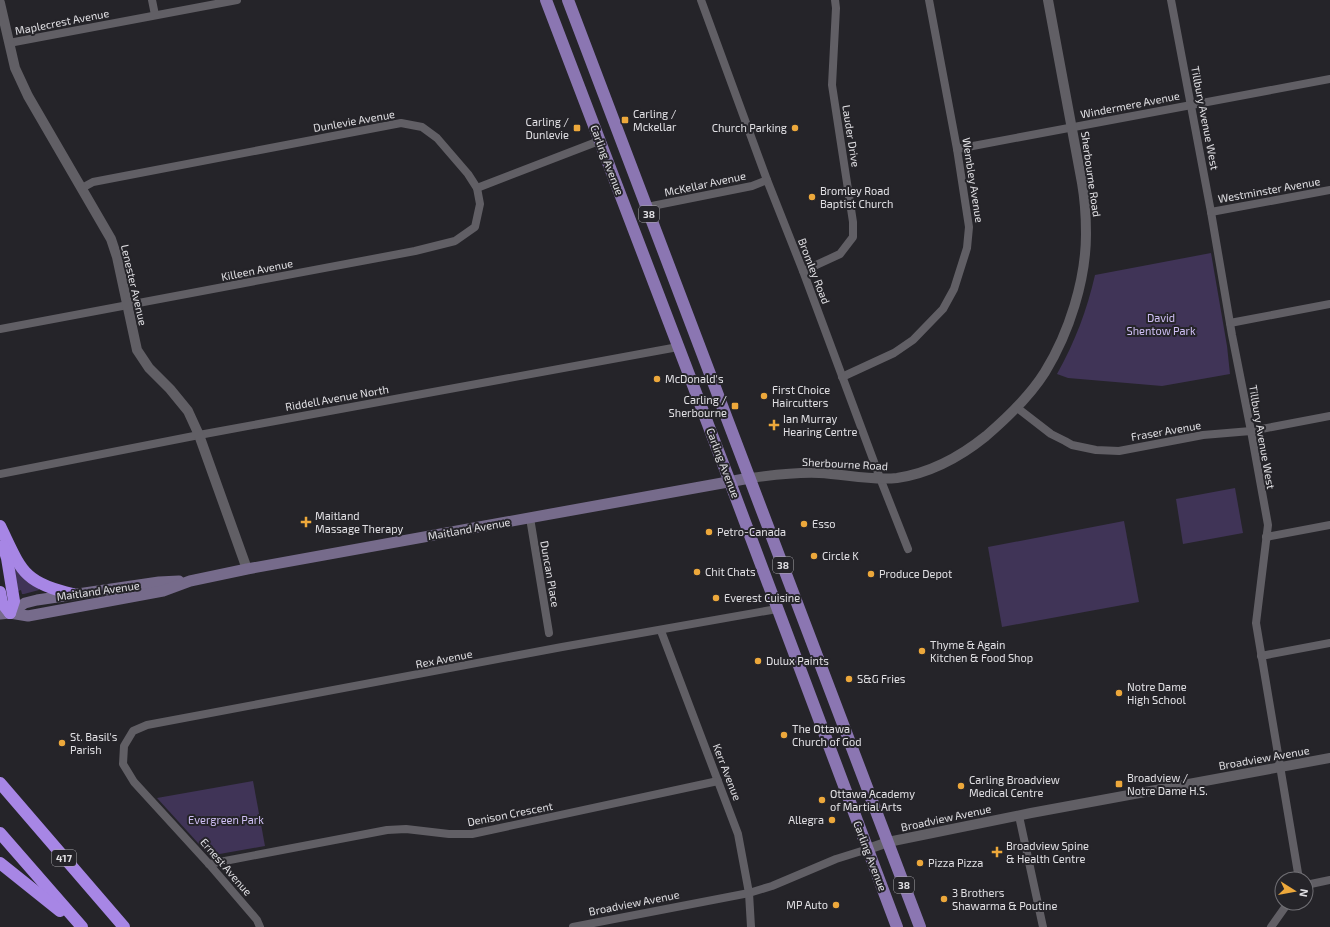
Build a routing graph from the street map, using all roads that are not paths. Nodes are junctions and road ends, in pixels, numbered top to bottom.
1 (152, 0) edge
2 (237, 0) edge
3 (546, 0) edge
4 (568, 0) edge
5 (701, 0) edge
6 (835, 0) edge
7 (929, 0) edge
8 (1048, 0) edge
9 (1171, 0) edge
10 (0, 3) edge
11 (155, 15) junction
12 (9, 43) junction
13 (1330, 79) edge
14 (1190, 105) junction
15 (1072, 127) junction
16 (599, 141) junction
17 (957, 148) junction
18 (767, 180) junction
19 (82, 188) junction
20 (477, 188) junction
21 (1330, 190) edge
22 (647, 207) junction
23 (1212, 212) junction
24 (803, 271) junction
25 (1330, 304) edge
26 (127, 305) junction
27 (1230, 323) junction
28 (0, 329) edge
29 (678, 348) junction
30 (842, 377) junction
31 (1016, 407) junction
32 (1330, 416) edge
33 (1251, 431) junction
34 (199, 435) junction
35 (0, 474) edge
36 (750, 478) junction
37 (880, 478) junction
38 (730, 482) junction
39 (530, 518) junction
40 (1330, 525) edge
41 (0, 526) edge
42 (0, 535) edge
43 (1266, 537) junction
44 (908, 549) dead end
45 (247, 569) junction
46 (190, 581) junction
47 (0, 592) edge
48 (73, 594) junction
49 (777, 609) junction
50 (5, 613) edge
51 (661, 631) junction
52 (549, 633) dead end
53 (1330, 643) edge
54 (1261, 656) junction
55 (124, 746) joint
56 (1330, 758) edge
57 (1280, 767) junction
58 (718, 781) junction
59 (0, 783) edge
60 (1019, 816) junction
61 (0, 833) edge
62 (888, 842) junction
63 (868, 849) junction
64 (0, 863) edge
65 (209, 864) junction
66 (1299, 871) edge
67 (1330, 880) edge
68 (1314, 883) edge
69 (750, 893) junction
70 (1282, 911) edge
71 (81, 927) edge
72 (124, 927) edge
73 (260, 927) edge
74 (574, 927) edge
75 (751, 927) edge
76 (897, 927) edge
77 (920, 927) edge
78 (1043, 927) edge
79 (1271, 927) edge

1 - 11 street
2 - 11 street, Maplecrest Avenue
3 - 16 main road, Carling Avenue / 38
4 - 22 main road, Carling Avenue / 38
5 - 18 street, Bromley Road
6 - 24 street, Lauder Drive
7 - 17 street, Wembley Avenue
8 - 15 street, Sherbourne Road
9 - 14 street, Tillbury Avenue West
10 - 12 street, Lenester Avenue
11 - 12 street, Maplecrest Avenue
12 - 19 street, Lenester Avenue
13 - 14 street, Windermere Avenue
14 - 15 street, Windermere Avenue
14 - 23 street, Tillbury Avenue West
15 - 17 street, Windermere Avenue
15 - 31 street, Sherbourne Road
16 - 20 street
16 - 29 main road, Carling Avenue / 38
17 - 30 street, Wembley Avenue
18 - 22 street, McKellar Avenue
18 - 24 street, Bromley Road
19 - 20 street, Dunlevie Avenue
19 - 26 street, Lenester Avenue
20 - 26 street, Killeen Avenue
21 - 23 street, Westminster Avenue
22 - 36 main road, Carling Avenue / 38
23 - 27 street, Tillbury Avenue West
24 - 30 street, Bromley Road
25 - 27 street
26 - 28 street, Killeen Avenue
26 - 34 street, Lenester Avenue
27 - 33 street, Tillbury Avenue West
29 - 34 street, Riddell Avenue North
29 - 38 main road, Carling Avenue / 38
30 - 37 street, Bromley Road
31 - 33 street, Fraser Avenue
31 - 37 street, Sherbourne Road
32 - 33 street, Fraser Avenue
33 - 43 street, Tillbury Avenue West
34 - 35 street, Riddell Avenue North
34 - 45 street, Lenester Avenue
36 - 37 street, Sherbourne Road
36 - 38 main road, Maitland Avenue
36 - 62 main road, Carling Avenue / 38
37 - 44 street, Bromley Road
38 - 39 main road, Maitland Avenue
38 - 49 main road, Carling Avenue / 38
39 - 45 main road, Maitland Avenue
39 - 52 street, Duncan Place
40 - 43 street
41 - 48 highway
42 - 50 highway
43 - 54 street, Tillbury Avenue West
45 - 46 main road, Maitland Avenue
46 - 48 main road, Maitland Avenue
46 - 50 main road, Maitland Avenue
47 - 50 highway
48 - 50 main road, Maitland Avenue
49 - 51 street, Rex Avenue
49 - 63 main road, Carling Avenue / 38
51 - 55 street, Rex Avenue
51 - 58 street, Kerr Avenue
53 - 54 street
54 - 57 street, Tillbury Avenue West
55 - 65 street, Ernest Avenue
56 - 57 street, Broadview Avenue
57 - 60 street, Broadview Avenue
57 - 66 street, Tillbury Avenue West
58 - 65 street, Denison Crescent
58 - 69 street, Kerr Avenue
59 - 72 highway, 417
60 - 62 street, Broadview Avenue
60 - 78 street
61 - 71 highway
62 - 63 street, Broadview Avenue
62 - 77 main road, Carling Avenue / 38
63 - 69 street, Broadview Avenue
63 - 76 main road, Carling Avenue / 38
64 - 71 highway
65 - 73 street, Ernest Avenue
67 - 68 street
69 - 74 street, Broadview Avenue
69 - 75 street, Kerr Avenue
70 - 79 street

